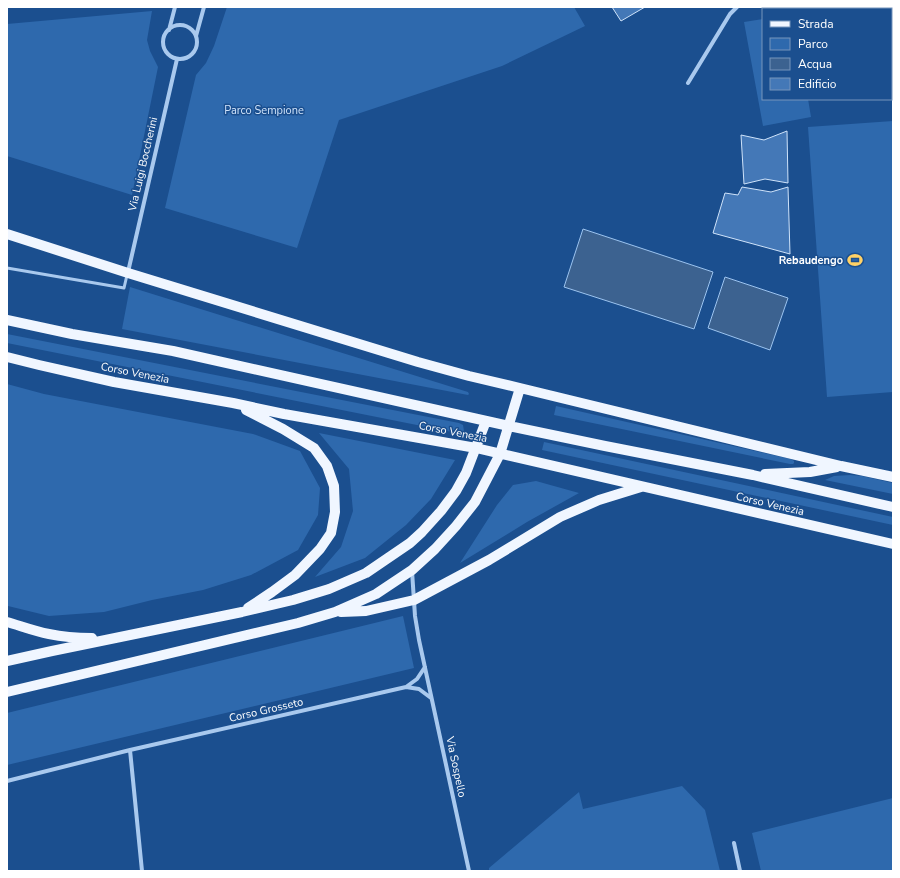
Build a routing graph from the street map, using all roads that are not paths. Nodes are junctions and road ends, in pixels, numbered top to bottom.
1 (174, 7) edge
2 (204, 7) edge
3 (737, 7) edge
4 (169, 30) junction
5 (196, 36) junction
6 (177, 59) junction
7 (688, 83) dead end
8 (7, 234) edge
9 (7, 268) edge
10 (128, 273) junction
11 (7, 320) edge
12 (7, 357) edge
13 (520, 388) junction
14 (233, 403) junction
15 (486, 421) junction
16 (509, 426) junction
17 (476, 448) junction
18 (500, 454) junction
19 (841, 466) junction
20 (753, 475) junction
21 (893, 477) edge
22 (641, 487) junction
23 (893, 507) edge
24 (893, 544) edge
25 (412, 570) junction
26 (414, 600) junction
27 (242, 612) junction
28 (335, 612) junction
29 (7, 622) edge
30 (108, 639) junction
31 (7, 661) edge
32 (425, 667) junction
33 (406, 687) junction
34 (7, 692) edge
35 (432, 698) junction
36 (130, 750) junction
37 (7, 781) edge
38 (734, 843) dead end
39 (142, 871) edge
40 (469, 871) edge
41 (740, 871) edge

1 - 4 street
2 - 5 street
3 - 7 street
4 - 5 street
4 - 6 street
5 - 6 street
6 - 10 street, Via Luigi Boccherini
8 - 10 main road
9 - 10 lane
10 - 13 main road
11 - 15 main road, Corso Venezia
12 - 14 main road, Corso Venezia
13 - 16 main road
13 - 19 main road
14 - 17 main road, Corso Venezia
14 - 27 main road
15 - 16 main road, Corso Venezia
15 - 17 main road
16 - 18 main road
16 - 20 main road, Corso Venezia
17 - 18 main road, Corso Venezia
17 - 27 main road
18 - 22 main road, Corso Venezia
18 - 25 main road
19 - 20 main road
19 - 21 main road
20 - 23 main road, Corso Venezia
22 - 24 main road, Corso Venezia
22 - 26 main road
25 - 26 street, Via Sospello
25 - 28 main road
26 - 28 main road
26 - 32 street, Via Sospello
27 - 30 main road
28 - 34 main road
29 - 30 main road
30 - 31 main road
32 - 33 street, Corso Grosseto
32 - 35 street, Via Sospello
33 - 35 street
33 - 36 street, Corso Grosseto
35 - 40 street, Via Sospello
36 - 37 street, Corso Grosseto
36 - 39 street
38 - 41 street

